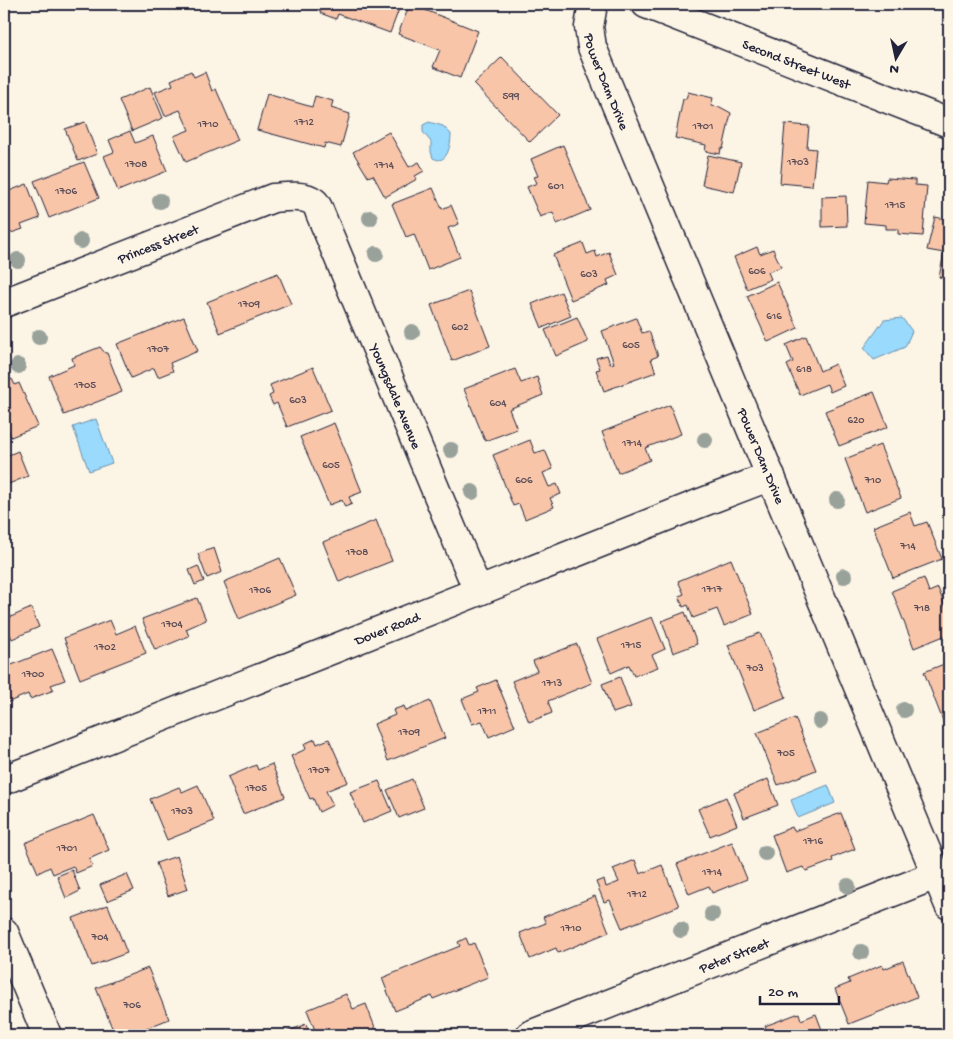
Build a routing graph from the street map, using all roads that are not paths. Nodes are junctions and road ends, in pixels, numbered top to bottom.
1 (593, 4) edge
2 (646, 4) edge
3 (949, 123) edge
4 (314, 202) joint
5 (4, 303) edge
6 (771, 476) junction
7 (478, 592) junction
8 (4, 780) edge
9 (936, 875) junction
10 (949, 905) edge
11 (4, 932) edge
12 (47, 1035) edge
13 (530, 1035) edge

1 - 6 street, Power Dam Drive
2 - 3 street, Second Street West
4 - 5 street, Princess Street
4 - 7 street, Youngsdale Avenue
6 - 7 street, Dover Road
6 - 9 street, Power Dam Drive
7 - 8 street, Dover Road
9 - 10 street, Power Dam Drive
9 - 13 street, Peter Street
11 - 12 street

